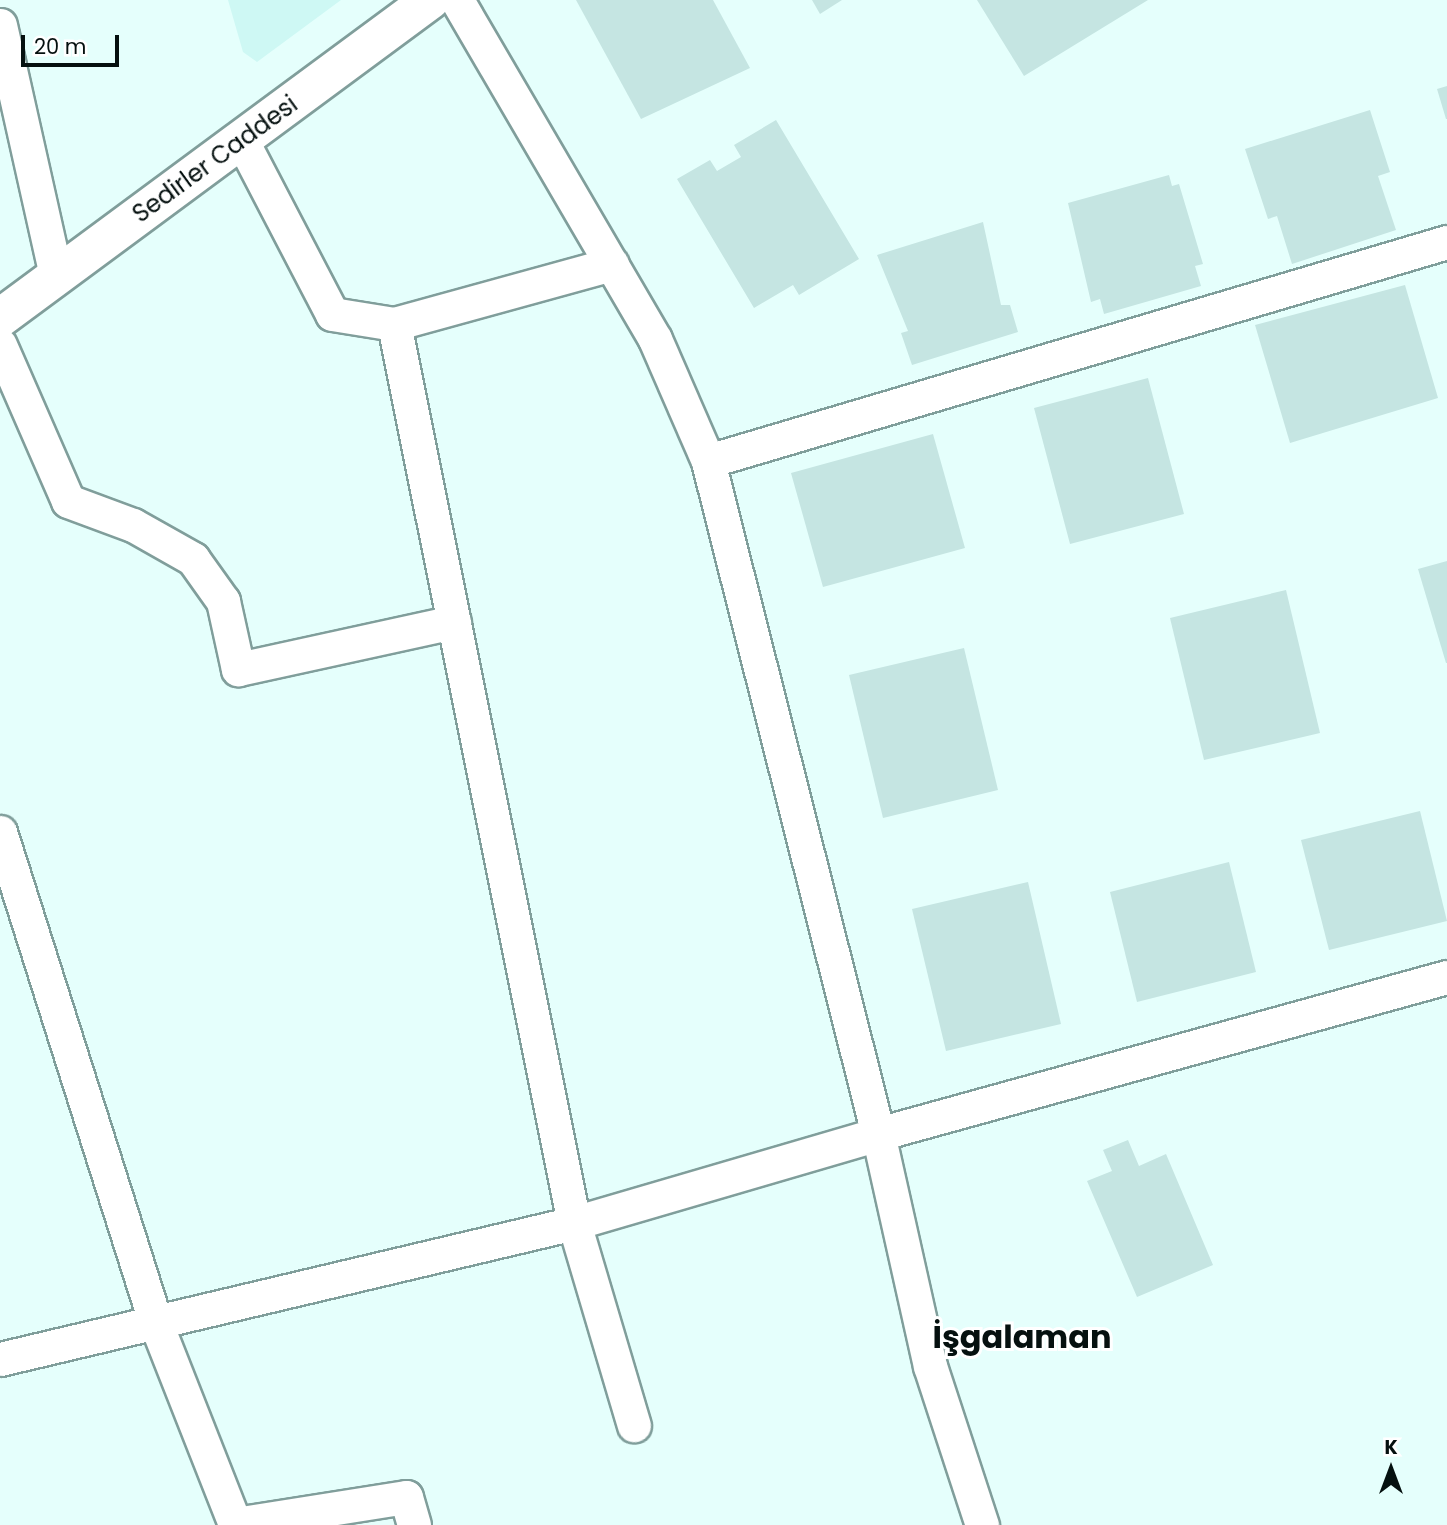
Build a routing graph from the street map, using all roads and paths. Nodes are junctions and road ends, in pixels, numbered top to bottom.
1 (430, 0) edge
2 (457, 0) edge
3 (0, 25) edge
4 (241, 139) junction
5 (1447, 242) edge
6 (612, 264) junction
7 (56, 276) junction
8 (0, 318) edge
9 (394, 324) junction
10 (0, 345) edge
11 (708, 461) junction
12 (454, 622) junction
13 (0, 832) edge
14 (1447, 977) edge
15 (878, 1134) junction
16 (574, 1223) junction
17 (155, 1321) junction
18 (0, 1359) edge
19 (634, 1425) dead end
20 (414, 1525) edge
21 (982, 1525) edge

1 - 4 street, Sedirler Caddesi
2 - 6 street
3 - 7 street
4 - 7 street, Sedirler Caddesi
4 - 9 street
5 - 11 street
6 - 9 street
6 - 11 street
7 - 8 street, Sedirler Caddesi
9 - 12 street
10 - 12 street
11 - 15 street
12 - 16 street
13 - 17 street
14 - 15 street
15 - 16 street
15 - 21 street
16 - 17 street
16 - 19 street
17 - 18 street
17 - 20 street

